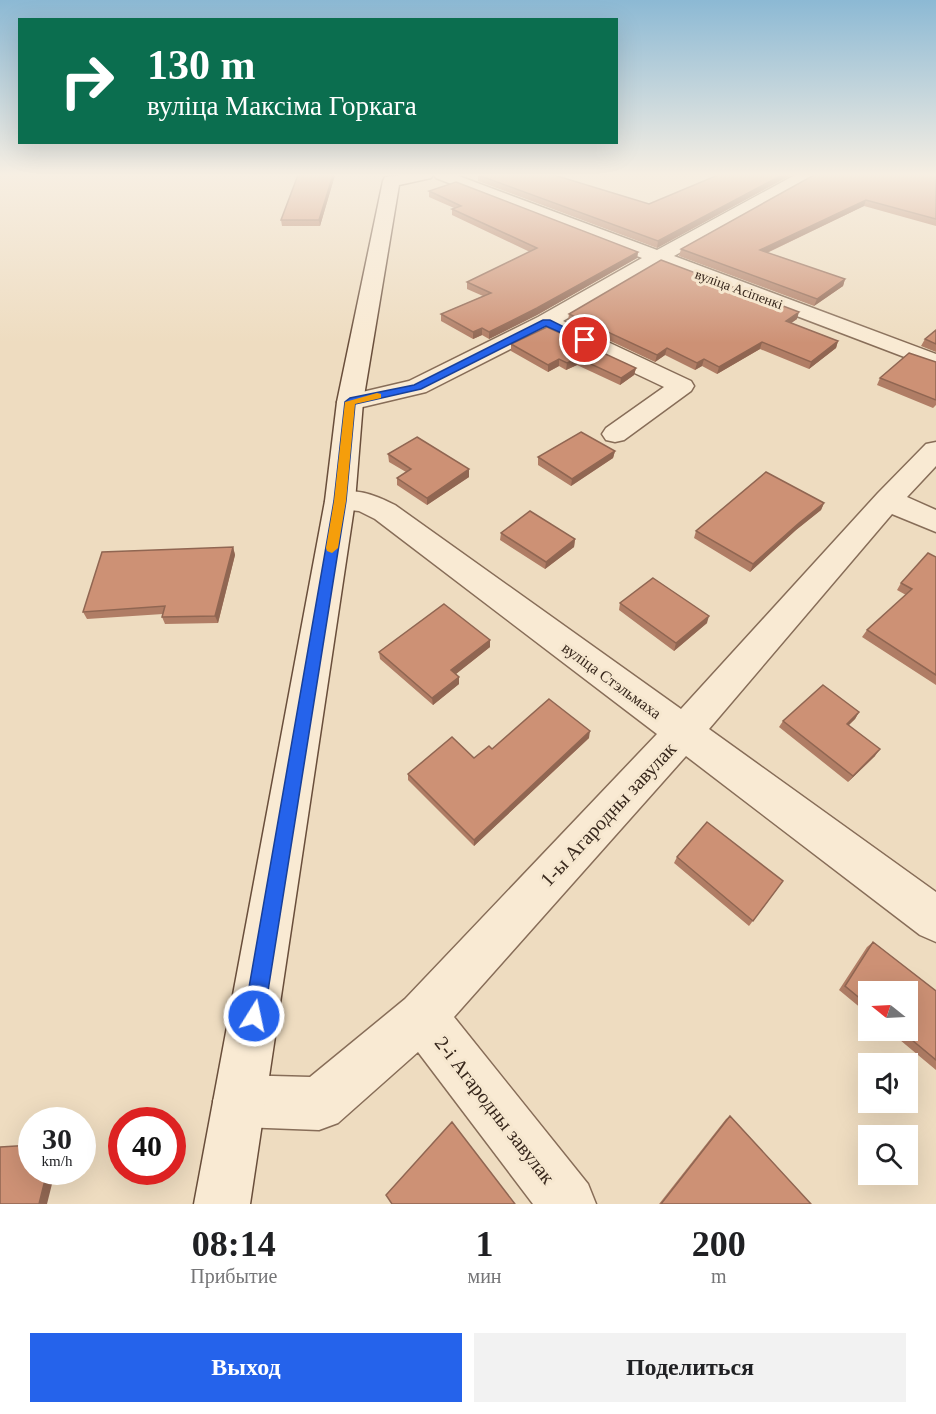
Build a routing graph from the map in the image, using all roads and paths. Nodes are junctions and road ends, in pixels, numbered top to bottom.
1 (390, 231) edge
2 (587, 231) edge
3 (704, 231) edge
4 (656, 258) junction
5 (546, 322) junction
6 (936, 362) edge
7 (350, 402) junction
8 (615, 434) dead end
9 (936, 450) edge
10 (888, 500) junction
11 (340, 501) junction
12 (936, 522) edge
13 (683, 733) junction
14 (936, 919) edge
15 (422, 1016) junction
16 (239, 1101) junction
17 (222, 1204) edge
18 (568, 1204) edge

1 - 7 street
2 - 4 street, вуліца Асіпенкі
3 - 4 street
4 - 5 street
4 - 6 street, вуліца Асіпенкі
5 - 7 street
5 - 8 street
7 - 11 street
9 - 10 street, 1-ы Агародны завулак
10 - 12 street
10 - 13 street, 1-ы Агародны завулак
11 - 13 street, вуліца Стэльмаха
11 - 16 street
13 - 14 street, вуліца Стэльмаха
13 - 15 street, 1-ы Агародны завулак
15 - 16 street, 1-ы Агародны завулак
15 - 18 street, 2-і Агародны завулак
16 - 17 street

